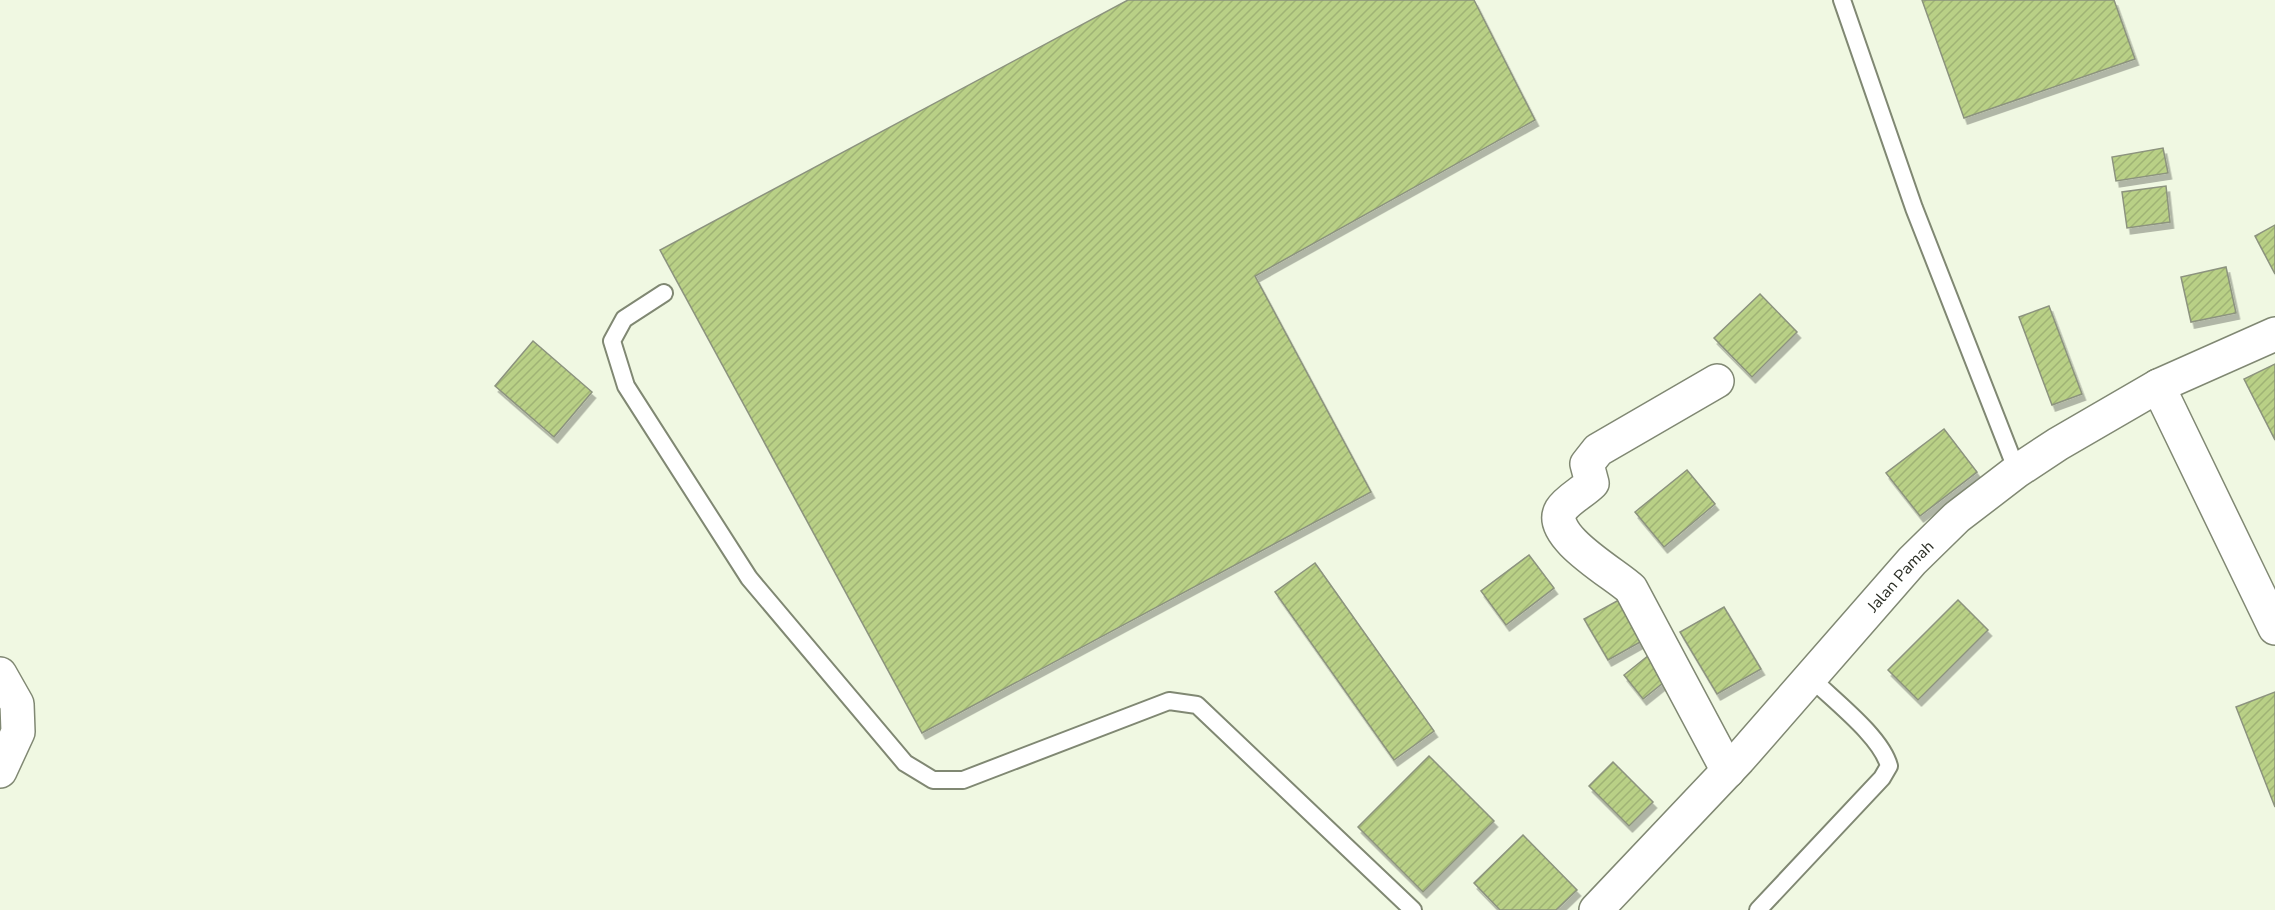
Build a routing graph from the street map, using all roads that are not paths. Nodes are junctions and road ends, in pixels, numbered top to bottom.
1 (1842, 0) edge
2 (664, 292) dead end
3 (2275, 334) edge
4 (1717, 381) dead end
5 (2158, 386) junction
6 (2018, 471) junction
7 (2275, 628) edge
8 (0, 674) edge
9 (1810, 677) junction
10 (0, 771) edge
11 (1728, 771) junction
12 (1413, 910) edge
13 (1596, 910) edge
14 (1758, 910) edge

1 - 6 lane
2 - 12 lane
3 - 5 street, Jalan Pamah
4 - 11 street
5 - 6 street, Jalan Pamah
5 - 7 street
6 - 9 street, Jalan Pamah
8 - 10 street
9 - 11 street, Jalan Pamah
9 - 14 lane
11 - 13 street, Jalan Pamah

